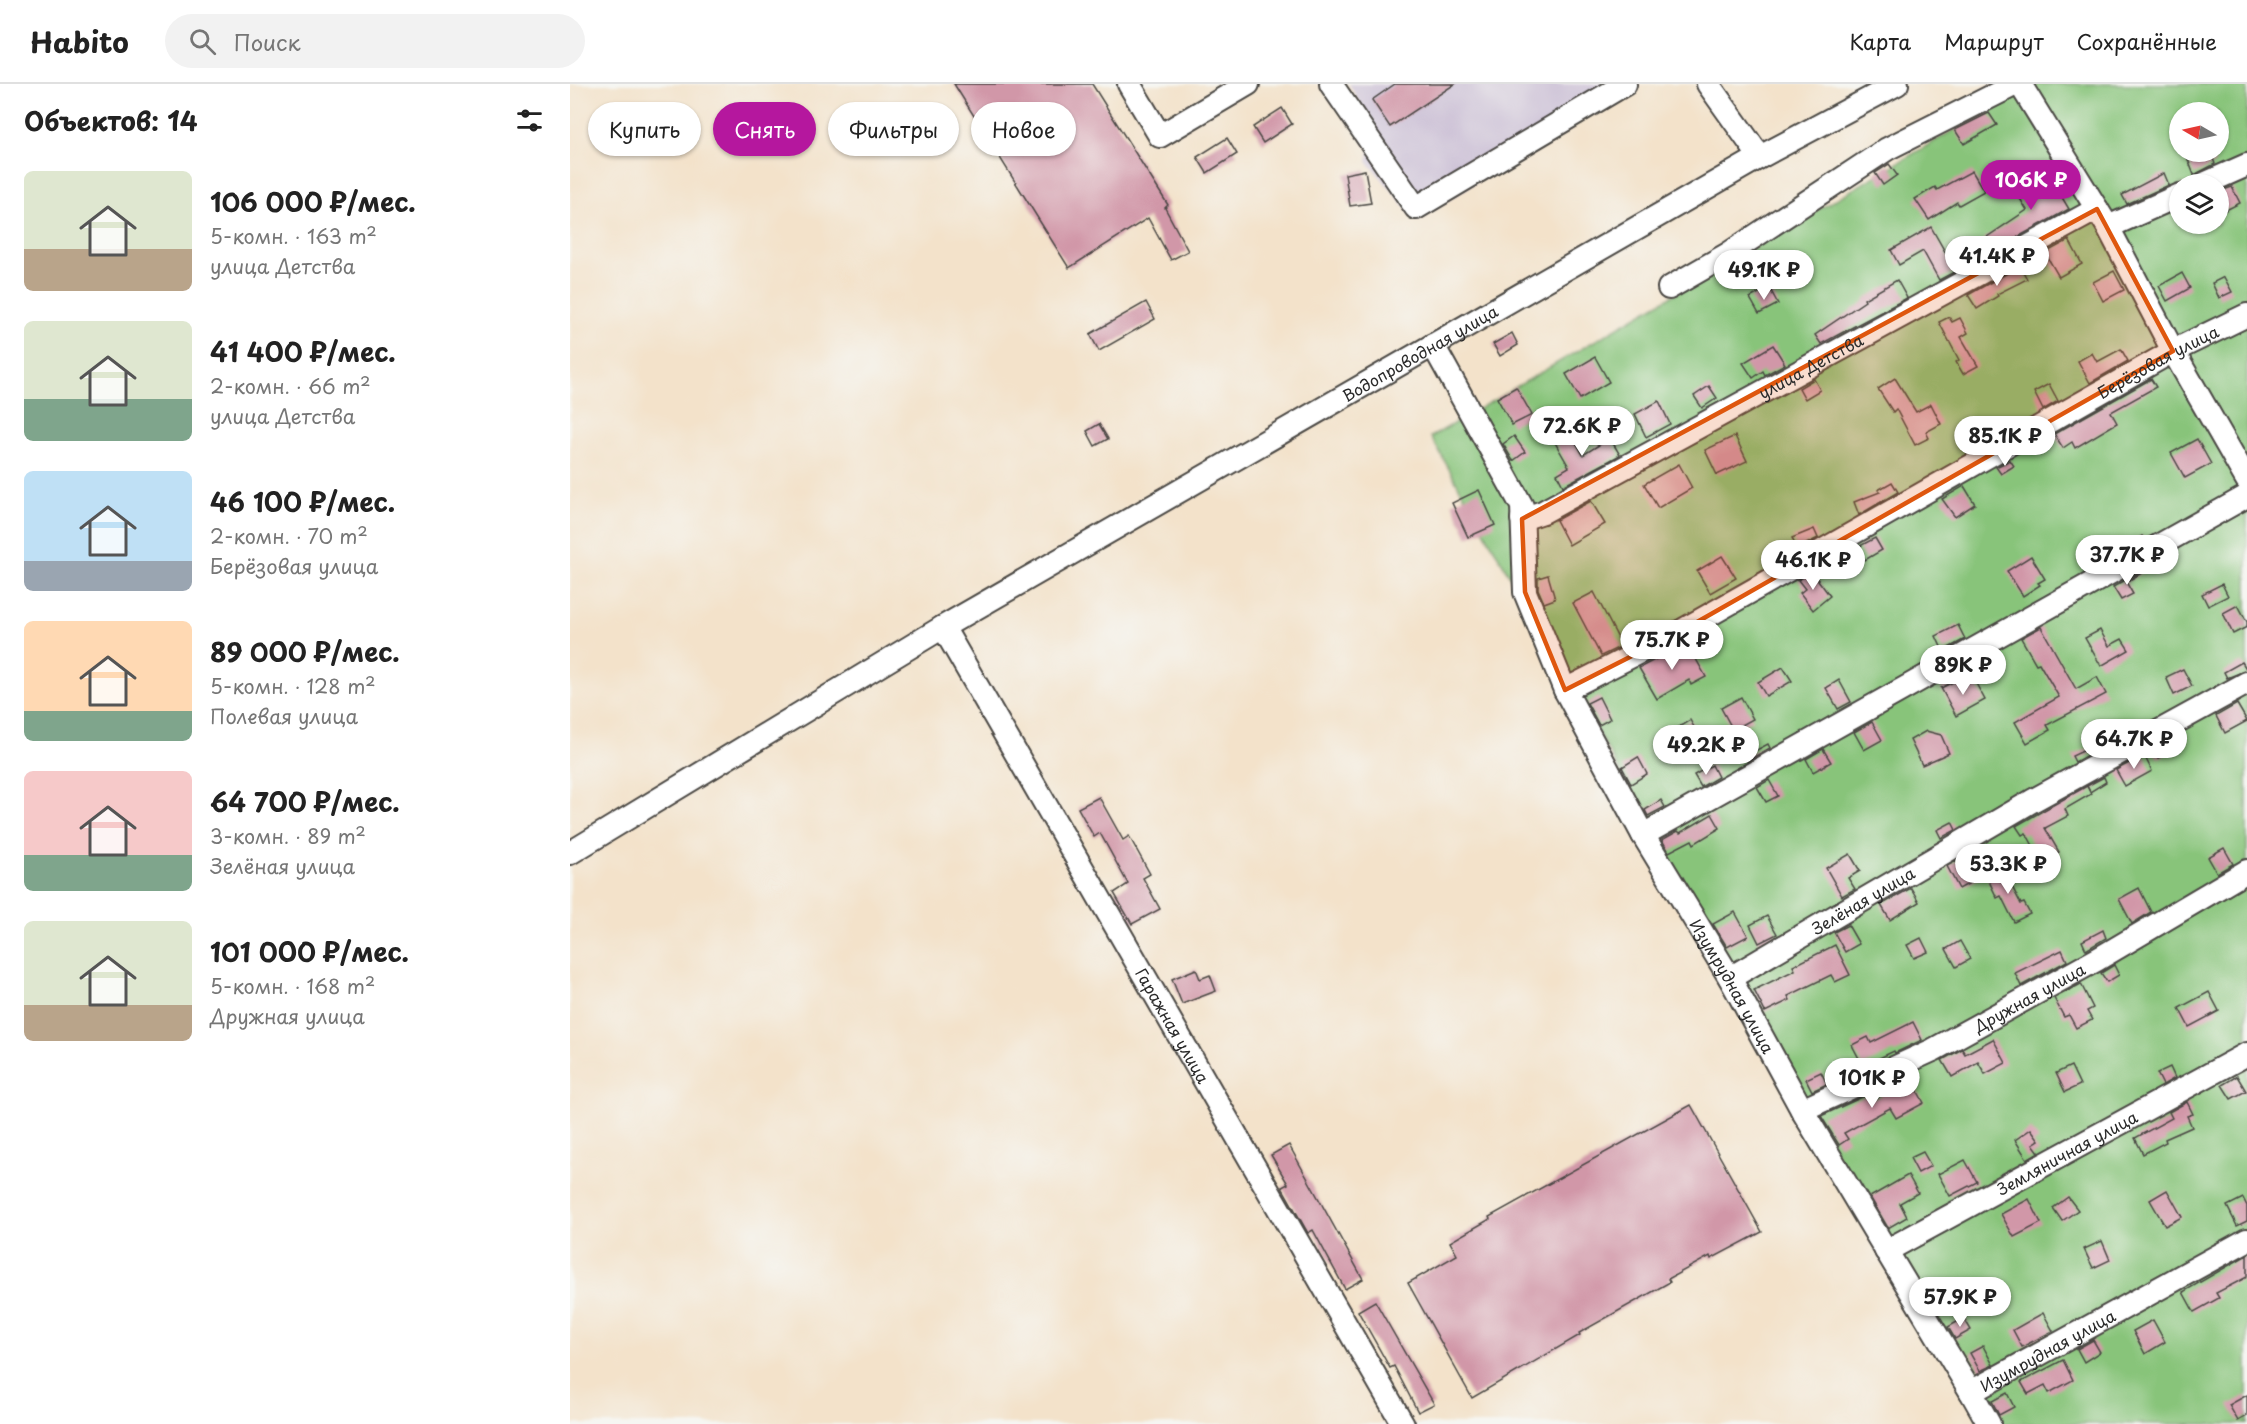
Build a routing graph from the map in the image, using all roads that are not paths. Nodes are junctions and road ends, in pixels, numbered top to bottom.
1 (1129, 84) edge
2 (1248, 84) edge
3 (1331, 84) edge
4 (1625, 84) edge
5 (1708, 84) edge
6 (1897, 84) edge
7 (2018, 84) edge
8 (1760, 157) junction
9 (2247, 165) edge
10 (2227, 174) edge
11 (2169, 198) edge
12 (2102, 218) junction
13 (1669, 288) dead end
14 (2247, 315) edge
15 (1433, 345) junction
16 (2173, 351) junction
17 (2245, 472) edge
18 (2247, 496) edge
19 (1522, 519) junction
20 (943, 627) junction
21 (2247, 683) edge
22 (1565, 690) junction
23 (1644, 835) junction
24 (570, 854) edge
25 (2247, 871) edge
26 (1730, 978) junction
27 (2247, 1054) edge
28 (1802, 1110) junction
29 (2247, 1240) edge
30 (1886, 1251) junction
31 (1971, 1392) junction
32 (1403, 1424) edge
33 (1989, 1424) edge

1 - 2 street
3 - 4 street
5 - 8 street
6 - 8 street, Водопроводная улица
7 - 12 street
7 - 13 street
8 - 15 street, Водопроводная улица
9 - 10 street
11 - 12 street, улица Детства
12 - 16 street
12 - 19 street, улица Детства
14 - 16 street, Берёзовая улица
15 - 19 street, Изумрудная улица
15 - 20 street, Водопроводная улица
16 - 17 street
16 - 22 street, Берёзовая улица
18 - 23 street
19 - 22 street, Изумрудная улица
20 - 24 street, Водопроводная улица
20 - 32 street, Гаражная улица
21 - 26 street, Зелёная улица
22 - 23 street, Изумрудная улица
23 - 26 street, Изумрудная улица
25 - 28 street, Дружная улица
26 - 28 street, Изумрудная улица
27 - 30 street, Земляничная улица
28 - 30 street, Изумрудная улица
29 - 31 street, Изумрудная улица
30 - 31 street, Изумрудная улица
31 - 33 street

